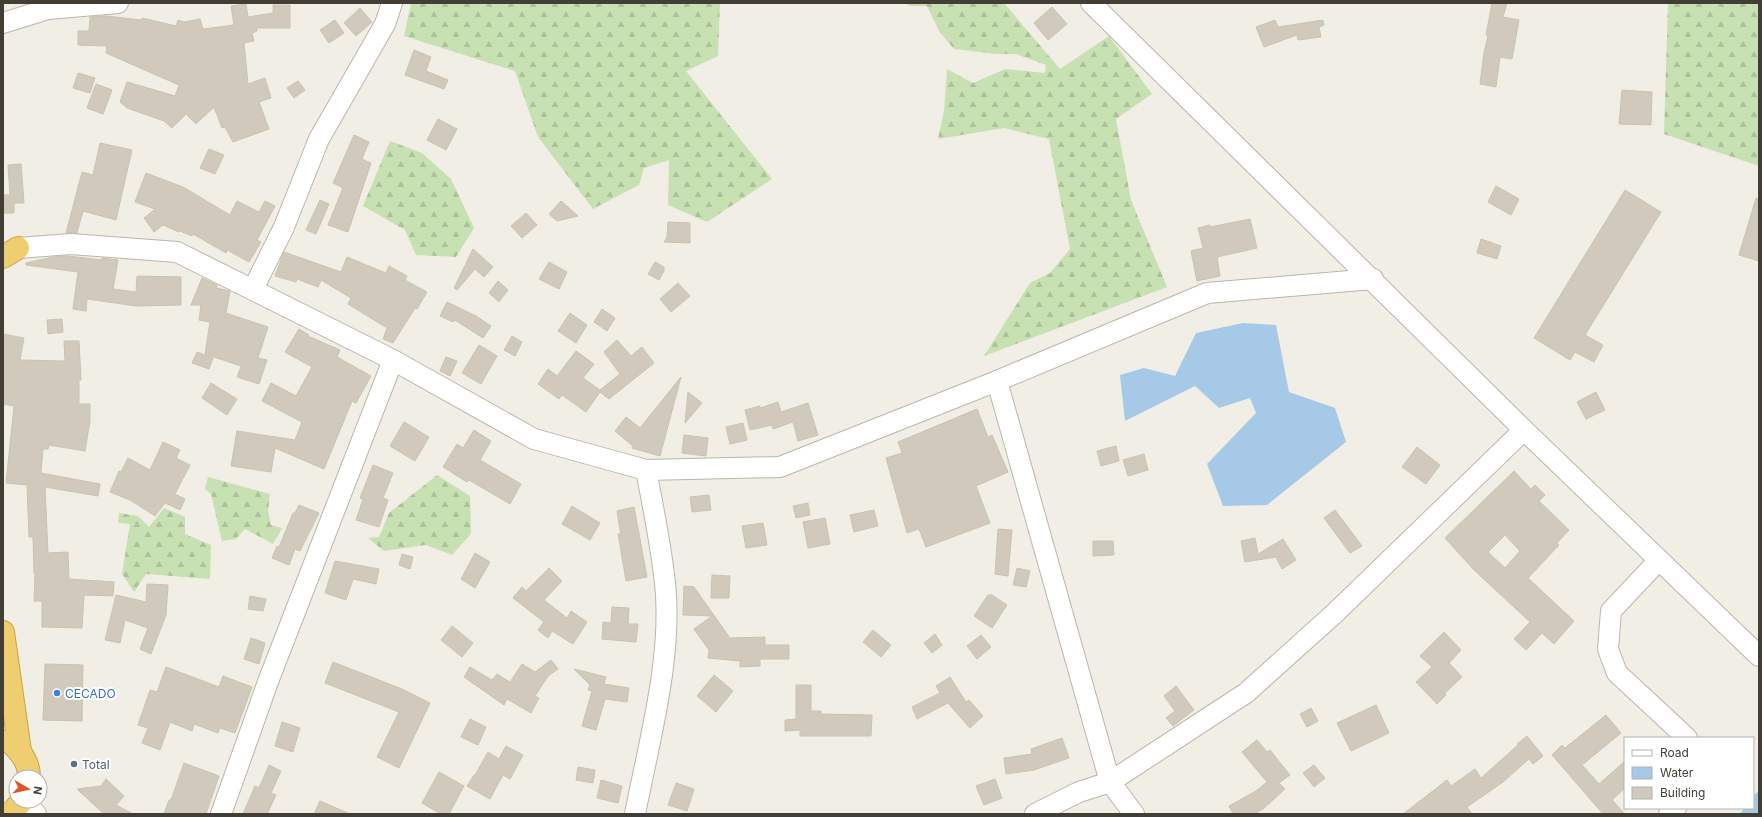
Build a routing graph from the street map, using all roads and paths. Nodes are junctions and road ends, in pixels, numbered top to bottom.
1 (118, 3) edge
2 (392, 3) edge
3 (1090, 3) edge
4 (3, 23) edge
5 (8, 251) edge
6 (1373, 279) junction
7 (253, 289) junction
8 (393, 360) junction
9 (997, 381) junction
10 (1524, 430) junction
11 (646, 470) junction
12 (1659, 560) junction
13 (3, 632) edge
14 (1759, 656) edge
15 (5, 674) edge
16 (1686, 737) edge
17 (11, 745) edge
18 (27, 769) edge
19 (1110, 782) junction
20 (221, 814) edge
21 (635, 814) edge
22 (1034, 814) edge
23 (1134, 814) edge

1 - 4 street
2 - 7 street
3 - 6 street
5 - 7 street
6 - 9 street
6 - 10 street
7 - 8 street
8 - 11 street
8 - 20 street
9 - 11 street
9 - 19 street
10 - 12 street
10 - 19 street
11 - 21 street
12 - 14 street
12 - 16 street
13 - 15 highway
15 - 17 highway
17 - 18 highway
19 - 22 street
19 - 23 street

